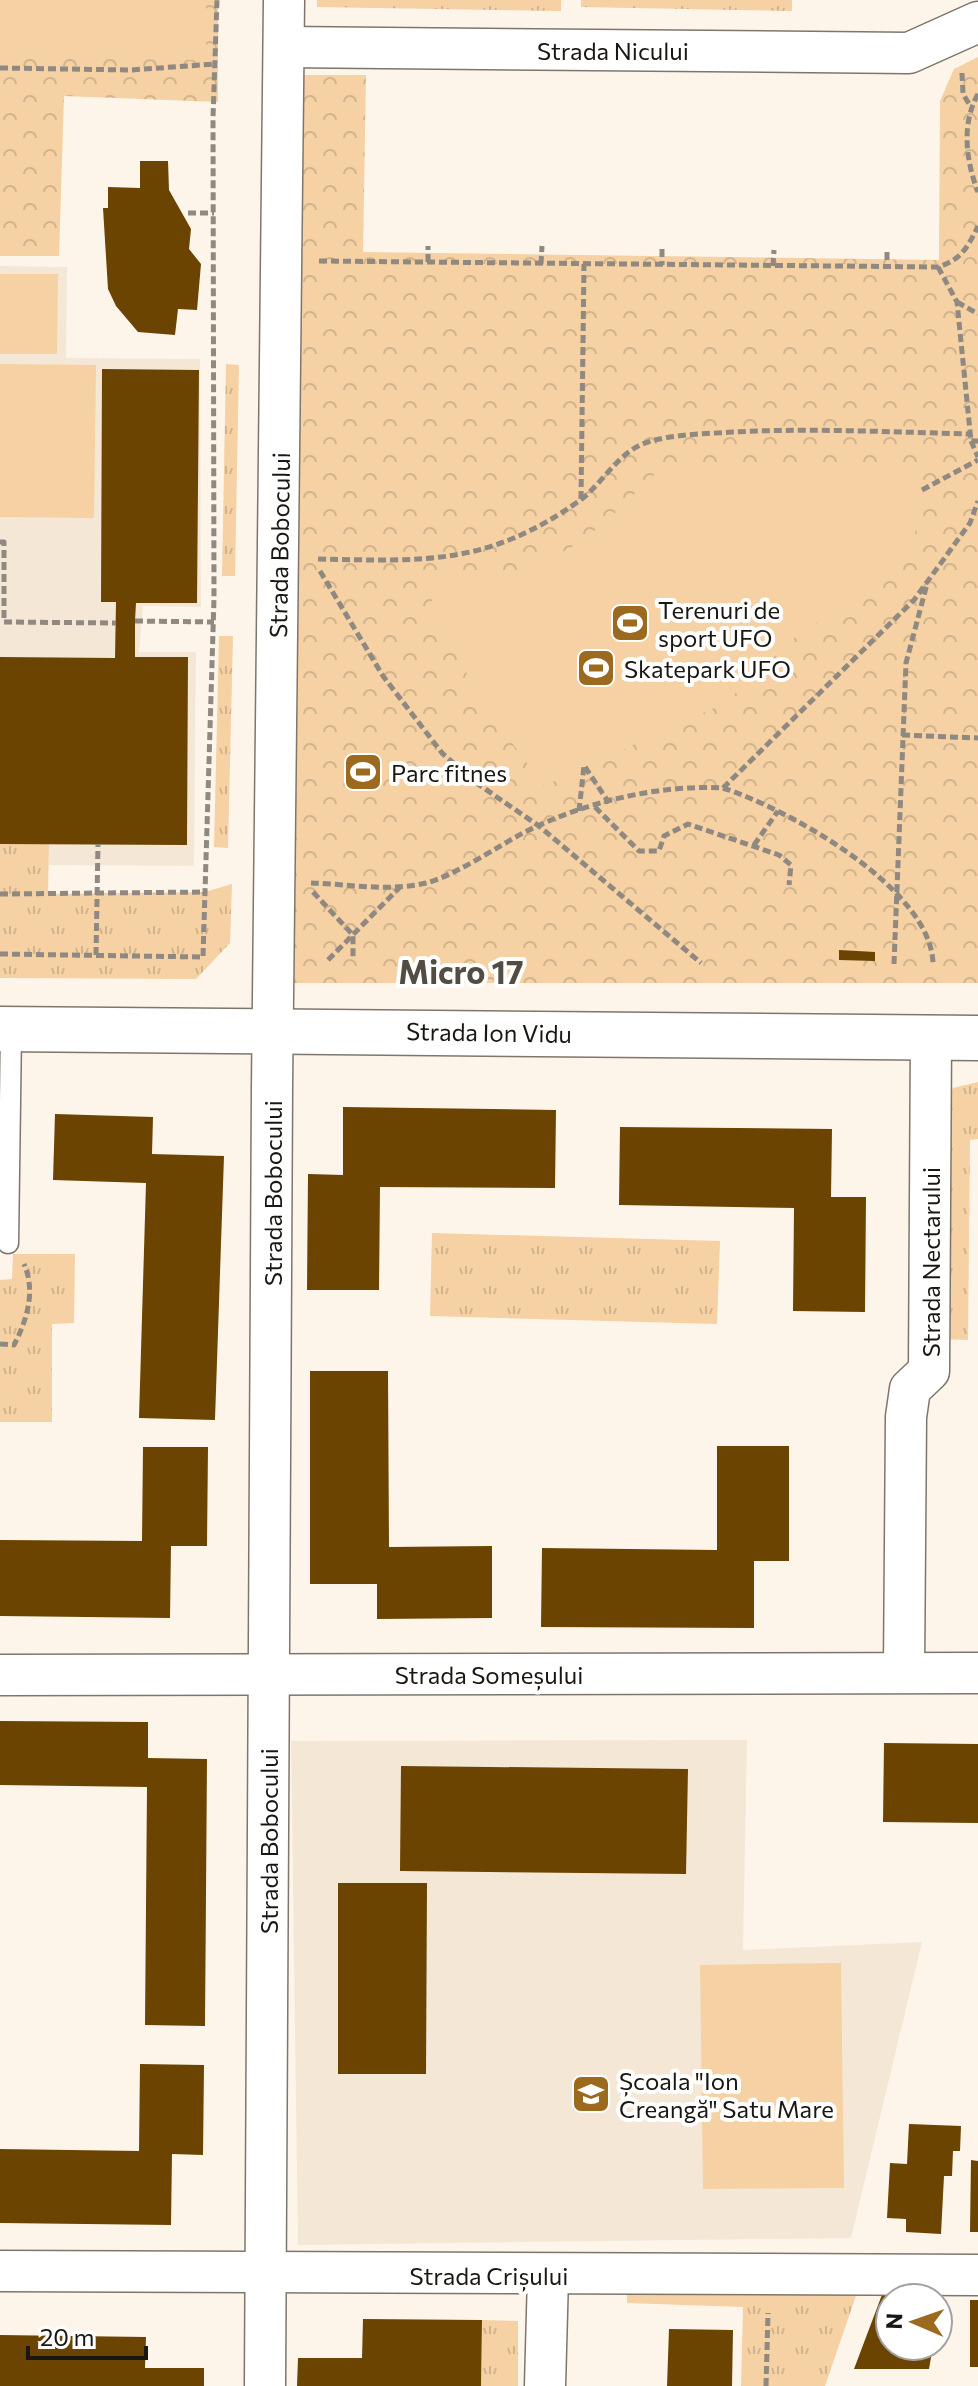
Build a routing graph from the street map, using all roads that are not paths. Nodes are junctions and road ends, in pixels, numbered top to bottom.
1 (284, 0) edge
2 (978, 22) edge
3 (285, 47) junction
4 (6, 1030) edge
5 (273, 1030) junction
6 (931, 1036) junction
7 (978, 1038) edge
8 (16, 1248) road end
9 (904, 1671) junction
10 (978, 1673) edge
11 (0, 1675) edge
12 (268, 1676) junction
13 (0, 2271) edge
14 (267, 2273) junction
15 (978, 2275) edge
16 (548, 2276) junction
17 (265, 2386) edge
18 (545, 2386) edge

1 - 3 street, Strada Bobocului
2 - 3 street, Strada Nicului
3 - 5 street, Strada Bobocului
4 - 5 street, Strada Ion Vidu
4 - 8 lane
5 - 6 street, Strada Ion Vidu
5 - 12 street, Strada Bobocului
6 - 7 street, Strada Ion Vidu
6 - 9 street, Strada Nectarului
9 - 10 street, Strada Someșului
9 - 12 street, Strada Someșului
11 - 12 street, Strada Someșului
12 - 14 street, Strada Bobocului
13 - 14 street, Strada Crișului
14 - 16 street, Strada Crișului
14 - 17 street, Strada Bobocului
15 - 16 street, Strada Crișului
16 - 18 street

